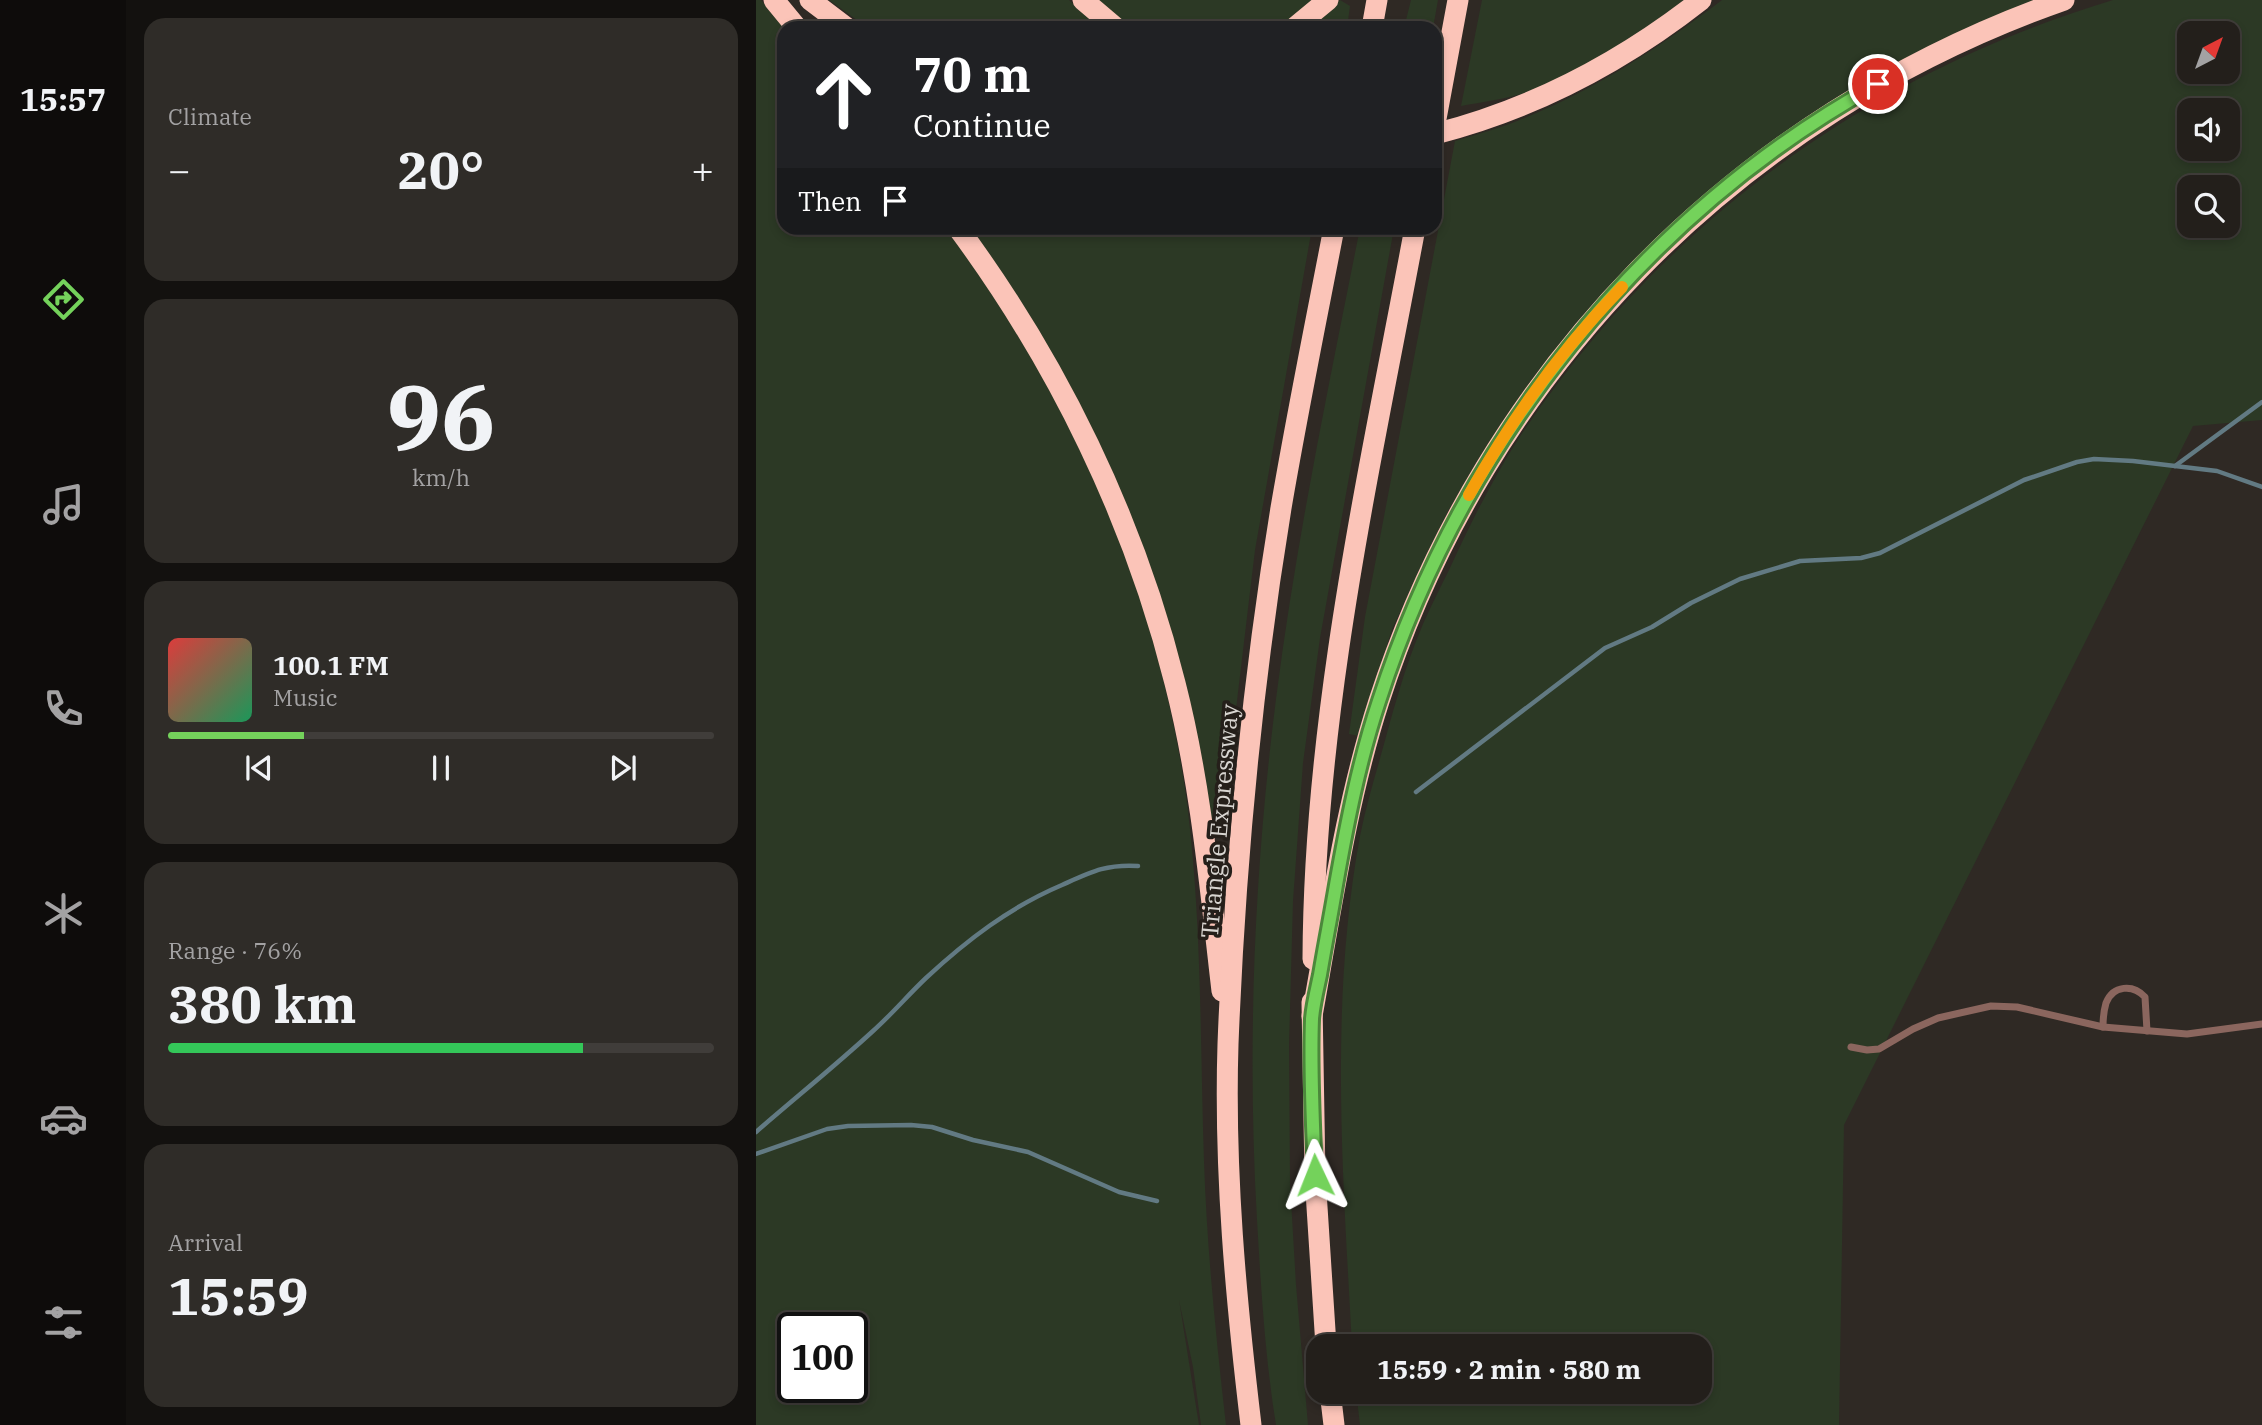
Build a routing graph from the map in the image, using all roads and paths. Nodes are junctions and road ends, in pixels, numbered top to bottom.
1 (774, 0) edge
2 (810, 0) edge
3 (1083, 0) edge
4 (1328, 0) edge
5 (1377, 0) edge
6 (1458, 0) edge
7 (1701, 0) edge
8 (2064, 0) edge
9 (791, 21) edge
10 (838, 21) edge
11 (1108, 21) edge
12 (1302, 21) edge
13 (1373, 21) edge
14 (1442, 84) edge
15 (1442, 132) edge
16 (963, 235) edge
17 (1333, 235) edge
18 (1415, 235) edge
19 (1312, 1016) junction
20 (2262, 1024) edge
21 (2103, 1027) junction
22 (2147, 1031) junction
23 (1228, 1045) junction
24 (1851, 1047) dead end
25 (1325, 1334) edge
26 (1332, 1404) edge
27 (1251, 1425) edge
28 (1334, 1425) edge

1 - 9 highway
2 - 10 highway
3 - 11 highway
4 - 12 highway
5 - 13 highway
6 - 14 highway
7 - 15 highway
8 - 19 highway
16 - 23 highway
17 - 23 highway, Triangle Expressway
18 - 19 highway
19 - 25 highway
20 - 22 lane
21 - 22 lane
21 - 22 lane
21 - 24 lane
23 - 27 highway, Triangle Expressway
26 - 28 highway

